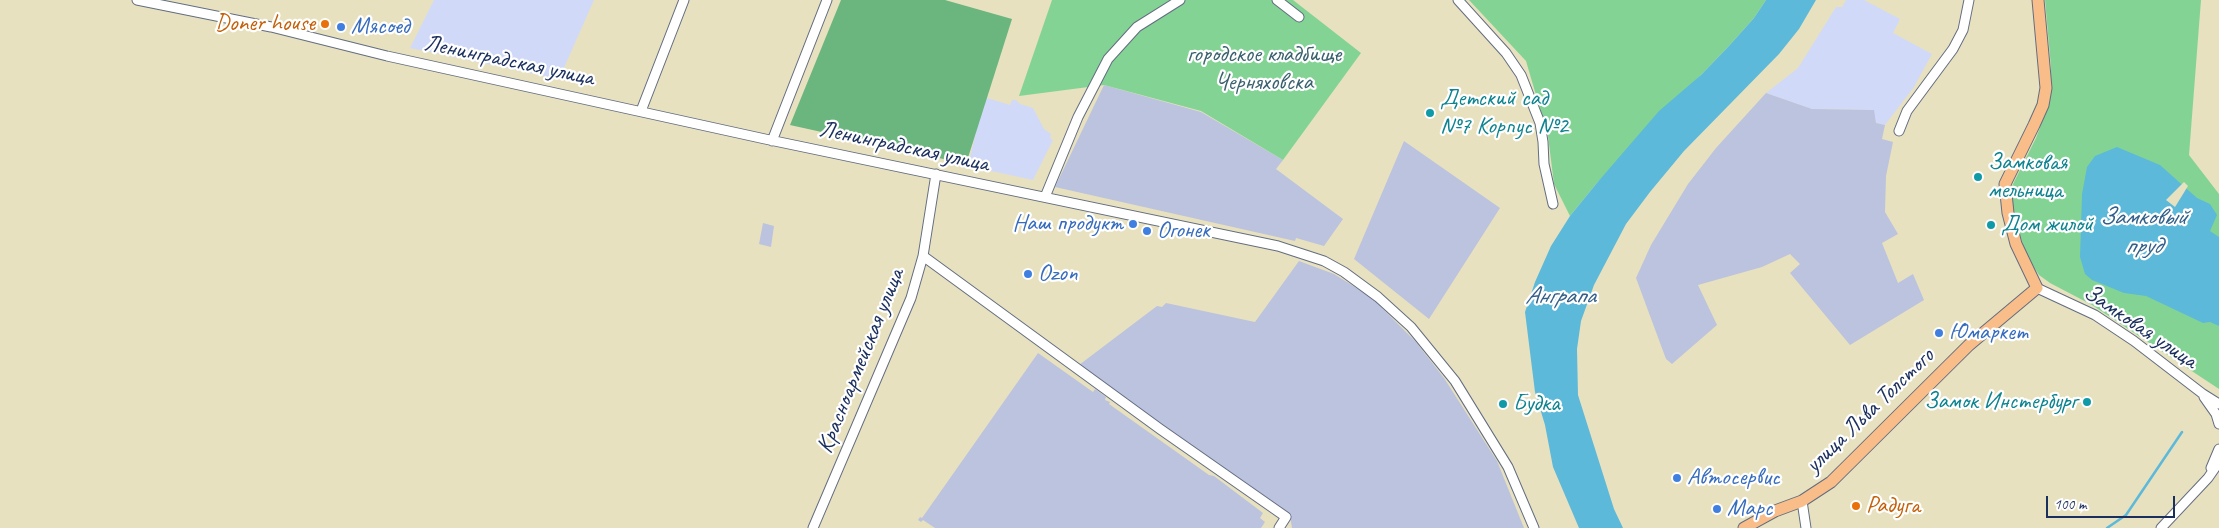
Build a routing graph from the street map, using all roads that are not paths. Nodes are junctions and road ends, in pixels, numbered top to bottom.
1 (137, 0) edge
2 (684, 0) edge
3 (827, 0) edge
4 (1180, 0) edge
5 (1277, 0) edge
6 (1458, 0) edge
7 (1969, 0) edge
8 (2038, 0) edge
9 (1299, 17) dead end
10 (641, 111) junction
11 (1898, 131) dead end
12 (772, 141) junction
13 (936, 174) junction
14 (1045, 196) junction
15 (1553, 204) dead end
16 (923, 256) junction
17 (2037, 288) junction
18 (2203, 394) junction
19 (2219, 404) edge
20 (2219, 424) edge
21 (2219, 449) edge
22 (2219, 462) edge
23 (2219, 469) edge
24 (2208, 478) junction
25 (1802, 501) junction
26 (813, 528) edge
27 (1279, 528) edge
28 (1534, 528) edge
29 (1744, 528) edge
30 (1806, 528) edge
31 (2161, 528) edge

1 - 10 street, Ленинградская улица
2 - 10 street
3 - 12 street
4 - 14 street
5 - 9 street
6 - 15 street
7 - 11 street
8 - 17 main road
10 - 12 street, Ленинградская улица
12 - 13 street, Ленинградская улица
13 - 14 street, Ленинградская улица
13 - 16 street, Красноармейская улица
14 - 28 street, Ленинградская улица
16 - 26 street, Красноармейская улица
16 - 27 street
17 - 18 street, Замковая улица
17 - 25 main road, улица Льва Толстого
18 - 19 street, Замковая улица
18 - 20 street
21 - 24 street
22 - 24 street
23 - 24 street
24 - 31 street
25 - 29 main road, улица Льва Толстого
25 - 30 street

